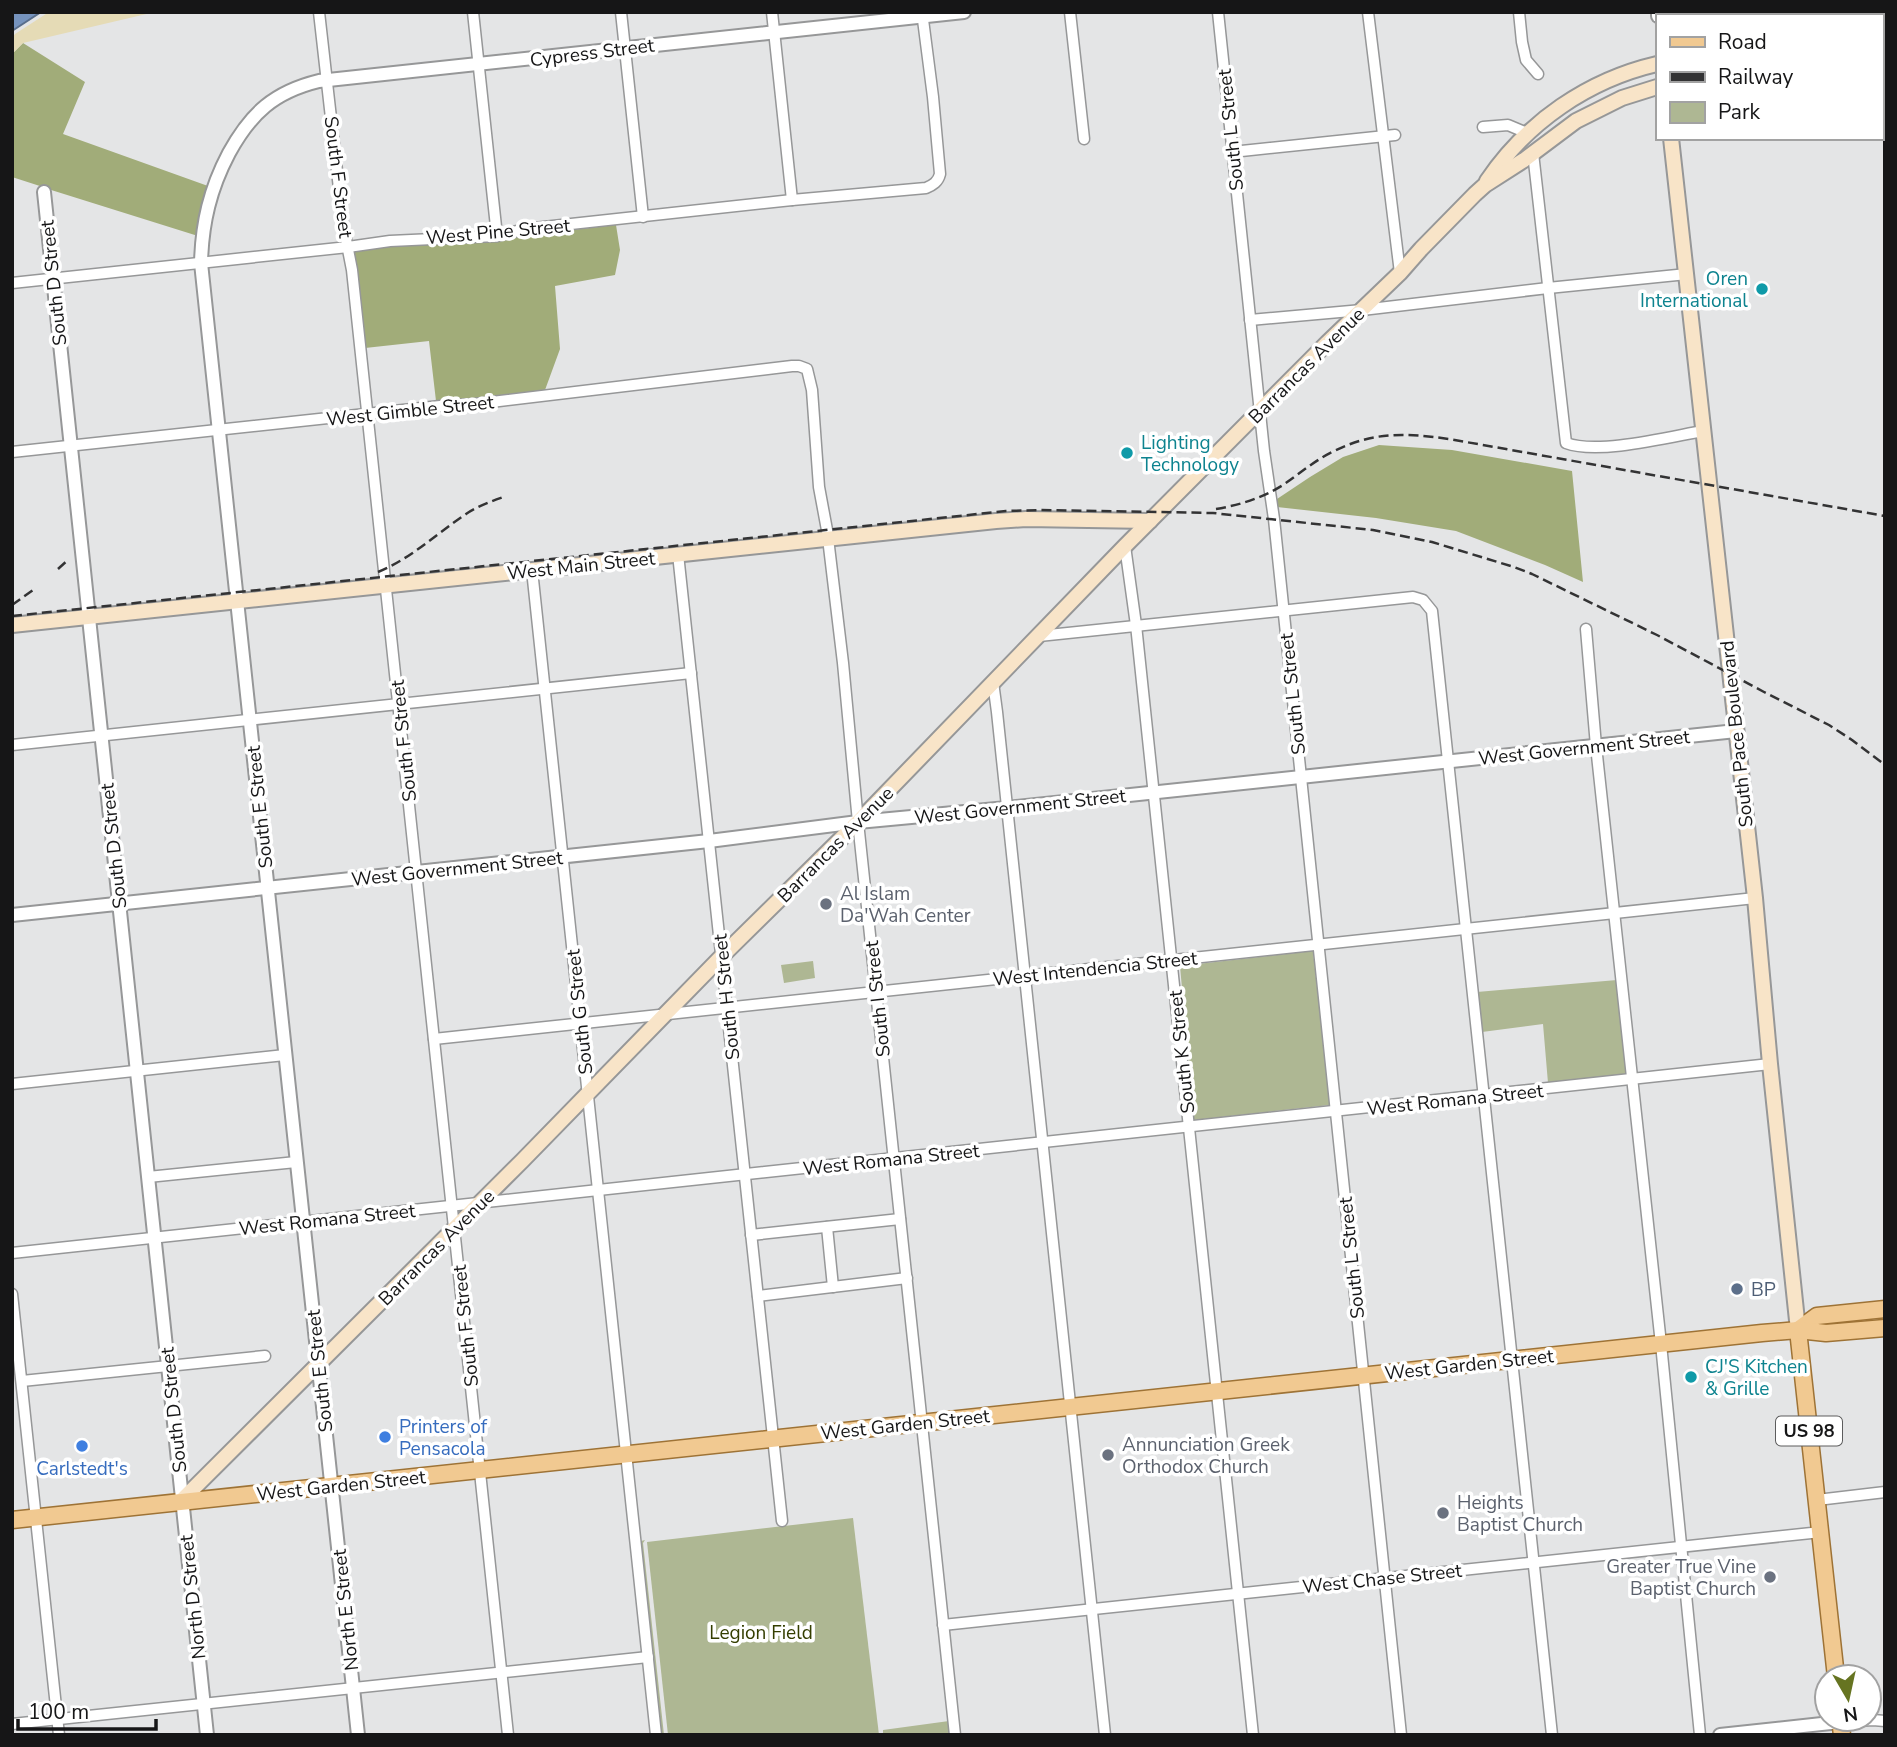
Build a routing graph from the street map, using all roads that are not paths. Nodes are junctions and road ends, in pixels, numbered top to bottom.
1 (319, 12) edge
2 (473, 12) edge
3 (621, 12) edge
4 (772, 12) edge
5 (964, 12) edge
6 (1070, 12) edge
7 (1218, 12) edge
8 (1368, 12) edge
9 (1519, 12) edge
10 (922, 14) edge
11 (774, 32) junction
12 (625, 48) junction
13 (1656, 64) edge
14 (478, 65) junction
15 (1538, 74) dead end
16 (327, 80) junction
17 (1656, 87) edge
18 (1483, 127) dead end
19 (1527, 133) junction
20 (239, 135) joint
21 (1395, 135) dead end
22 (1383, 136) junction
23 (1084, 138) dead end
24 (1674, 143) edge
25 (1232, 152) junction
26 (1533, 153) junction
27 (1485, 185) junction
28 (44, 192) dead end
29 (792, 200) junction
30 (643, 217) junction
31 (497, 236) junction
32 (348, 247) junction
33 (201, 263) junction
34 (1400, 273) junction
35 (1687, 274) junction
36 (53, 279) junction
37 (12, 283) edge
38 (1548, 288) junction
39 (1362, 310) junction
40 (1250, 320) junction
41 (807, 369) joint
42 (1260, 411) junction
43 (368, 414) junction
44 (219, 430) junction
45 (1703, 430) junction
46 (71, 445) junction
47 (12, 452) edge
48 (1150, 521) junction
49 (828, 538) junction
50 (1125, 546) junction
51 (678, 554) junction
52 (532, 570) junction
53 (386, 586) junction
54 (237, 601) junction
55 (1283, 610) junction
56 (89, 617) junction
57 (12, 625) edge
58 (1136, 625) junction
59 (1586, 629) dead end
60 (1039, 636) junction
61 (691, 673) junction
62 (993, 682) junction
63 (545, 688) junction
64 (399, 704) junction
65 (249, 720) junction
66 (1736, 731) junction
67 (101, 736) junction
68 (12, 746) edge
69 (1596, 746) junction
70 (1449, 762) junction
71 (1301, 777) junction
72 (1153, 793) junction
73 (1007, 808) junction
74 (858, 822) junction
75 (709, 841) junction
76 (563, 856) junction
77 (417, 872) junction
78 (267, 888) junction
79 (1755, 898) junction
80 (120, 904) junction
81 (1614, 912) junction
82 (12, 915) edge
83 (1466, 928) junction
84 (1318, 944) junction
85 (722, 956) junction
86 (1171, 960) junction
87 (1025, 975) junction
88 (876, 991) junction
89 (727, 1008) junction
90 (664, 1014) junction
91 (580, 1023) junction
92 (434, 1039) junction
93 (285, 1055) junction
94 (1770, 1064) junction
95 (137, 1071) junction
96 (1633, 1080) junction
97 (12, 1084) edge
98 (588, 1092) junction
99 (1484, 1096) junction
100 (1335, 1111) junction
101 (1189, 1127) junction
102 (1042, 1142) junction
103 (894, 1159) junction
104 (296, 1162) junction
105 (745, 1175) junction
106 (148, 1177) junction
107 (598, 1191) junction
108 (478, 1203) junction
109 (452, 1206) junction
110 (900, 1219) junction
111 (303, 1222) junction
112 (827, 1227) junction
113 (454, 1228) junction
114 (751, 1235) junction
115 (155, 1238) junction
116 (12, 1253) edge
117 (906, 1278) junction
118 (833, 1287) junction
119 (12, 1294) edge
120 (758, 1296) junction
121 (1885, 1309) edge
122 (1885, 1328) edge
123 (1798, 1330) junction
124 (1661, 1344) junction
125 (265, 1356) dead end
126 (1513, 1360) junction
127 (318, 1365) junction
128 (168, 1367) junction
129 (1363, 1376) junction
130 (22, 1381) junction
131 (1217, 1391) junction
132 (1070, 1406) junction
133 (922, 1422) junction
134 (773, 1439) junction
135 (627, 1454) junction
136 (480, 1470) junction
137 (332, 1486) junction
138 (1885, 1493) edge
139 (183, 1500) junction
140 (1817, 1500) junction
141 (36, 1517) junction
142 (12, 1520) edge
143 (782, 1521) dead end
144 (1821, 1532) junction
145 (1681, 1547) junction
146 (1534, 1562) junction
147 (1384, 1578) junction
148 (1238, 1594) junction
149 (1092, 1609) junction
150 (943, 1625) junction
151 (648, 1657) junction
152 (1835, 1663) edge
153 (501, 1672) junction
154 (353, 1688) junction
155 (204, 1704) junction
156 (58, 1720) junction
157 (12, 1724) edge
158 (1813, 1727) edge
159 (59, 1735) edge
160 (207, 1735) edge
161 (358, 1735) edge
162 (508, 1735) edge
163 (656, 1735) edge
164 (955, 1735) edge
165 (1105, 1735) edge
166 (1253, 1735) edge
167 (1401, 1735) edge
168 (1552, 1735) edge
169 (1700, 1735) edge
170 (1720, 1735) edge

1 - 16 street, South F Street
2 - 14 street
3 - 12 street
4 - 11 street
5 - 10 street, Cypress Street
6 - 23 street
7 - 25 street, South L Street
8 - 22 street
9 - 15 street
10 - 11 street, Cypress Street
10 - 29 street, West Pine Street
11 - 12 street, Cypress Street
11 - 29 street
12 - 14 street, Cypress Street
12 - 30 street
13 - 19 main road, Barrancas Avenue
14 - 16 street, Cypress Street
14 - 31 street
16 - 20 street, Cypress Street
16 - 32 street, South F Street
17 - 26 main road, Barrancas Avenue
18 - 19 street
19 - 27 main road, Barrancas Avenue
20 - 33 street, South E Street
21 - 22 street
22 - 25 street
22 - 34 street
24 - 35 main road, South Pace Boulevard
25 - 40 street, South L Street
26 - 27 main road, Barrancas Avenue
26 - 38 street
27 - 34 main road, Barrancas Avenue
28 - 36 street, South D Street
29 - 30 street, West Pine Street
30 - 31 street, West Pine Street
31 - 32 street, West Pine Street
32 - 33 street, West Pine Street
32 - 43 street, South F Street
33 - 36 street, West Pine Street
33 - 44 street, South E Street
34 - 39 main road, Barrancas Avenue
35 - 38 street
35 - 45 main road, South Pace Boulevard
36 - 37 street, West Pine Street
36 - 46 street, South D Street
38 - 39 street
38 - 45 street
39 - 40 street
39 - 42 main road, Barrancas Avenue
40 - 42 street, South L Street
41 - 43 street, West Gimble Street
41 - 49 street, South I Street
42 - 48 main road, Barrancas Avenue
42 - 55 street, South L Street
43 - 44 street, West Gimble Street
43 - 53 street, South F Street
44 - 46 street, West Gimble Street
44 - 54 street, South E Street
45 - 66 main road, South Pace Boulevard
46 - 47 street, West Gimble Street
46 - 56 street, South D Street
48 - 49 main road, West Main Street
48 - 50 main road, Barrancas Avenue
49 - 51 main road, West Main Street
49 - 74 street, South I Street
50 - 58 street, South K Street
50 - 60 main road, Barrancas Avenue
51 - 52 main road, West Main Street
51 - 61 street, South H Street
52 - 53 main road, West Main Street
52 - 63 street, South G Street
53 - 54 main road, West Main Street
53 - 64 street, South F Street
54 - 56 main road, West Main Street
54 - 65 street, South E Street
55 - 58 street
55 - 70 street
55 - 71 street, South L Street
56 - 57 main road, West Main Street
56 - 67 street, South D Street
58 - 60 street
58 - 72 street, South K Street
59 - 69 street
60 - 62 main road, Barrancas Avenue
61 - 63 street
61 - 75 street, South H Street
62 - 73 street
62 - 74 main road, Barrancas Avenue
63 - 64 street
63 - 76 street, South G Street
64 - 65 street
64 - 77 street, South F Street
65 - 67 street
65 - 78 street, South E Street
66 - 69 street, West Government Street
66 - 79 main road, South Pace Boulevard
67 - 68 street
67 - 80 street, South D Street
69 - 70 street, West Government Street
69 - 81 street
70 - 71 street, West Government Street
70 - 83 street
71 - 72 street, West Government Street
71 - 84 street, South L Street
72 - 73 street, West Government Street
72 - 86 street, South K Street
73 - 74 street, West Government Street
73 - 87 street
74 - 75 street, West Government Street
74 - 85 main road, Barrancas Avenue
74 - 88 street, South I Street
75 - 76 street, West Government Street
75 - 85 street, South H Street
76 - 77 street, West Government Street
76 - 91 street, South G Street
77 - 78 street, West Government Street
77 - 92 street, South F Street
78 - 80 street, West Government Street
78 - 93 street, South E Street
79 - 81 street, West Intendencia Street
79 - 94 main road, South Pace Boulevard
80 - 82 street, West Government Street
80 - 95 street, South D Street
81 - 83 street, West Intendencia Street
81 - 96 street
83 - 84 street, West Intendencia Street
83 - 99 street
84 - 86 street, West Intendencia Street
84 - 100 street, South L Street
85 - 89 street, South H Street
85 - 90 main road, Barrancas Avenue
86 - 87 street, West Intendencia Street
86 - 101 street, South K Street
87 - 88 street, West Intendencia Street
87 - 102 street
88 - 89 street, West Intendencia Street
88 - 103 street, South I Street
89 - 90 street, West Intendencia Street
89 - 105 street, South H Street
90 - 91 street, West Intendencia Street
90 - 98 main road, Barrancas Avenue
91 - 92 street, West Intendencia Street
91 - 98 street, South G Street
92 - 109 street, South F Street
93 - 95 street
93 - 104 street, South E Street
94 - 96 street, West Romana Street
94 - 123 main road, South Pace Boulevard
95 - 97 street
95 - 106 street, South D Street
96 - 99 street, West Romana Street
96 - 124 street
98 - 107 street, South G Street
98 - 108 main road, Barrancas Avenue
99 - 100 street, West Romana Street
99 - 126 street
100 - 101 street, West Romana Street
100 - 129 street, South L Street
101 - 102 street, West Romana Street
101 - 131 street, South K Street
102 - 103 street, West Romana Street
102 - 132 street
103 - 105 street, West Romana Street
103 - 110 street, South I Street
104 - 106 street
104 - 111 street, South E Street
105 - 107 street, West Romana Street
105 - 114 street, South H Street
106 - 115 street, South D Street
107 - 108 street, West Romana Street
107 - 135 street, South G Street
108 - 109 street, West Romana Street
108 - 113 main road, Barrancas Avenue
109 - 111 street, West Romana Street
109 - 113 street, South F Street
110 - 112 street
110 - 117 street, South I Street
111 - 115 street, West Romana Street
111 - 127 street, South E Street
112 - 114 street
112 - 118 street
113 - 127 main road, Barrancas Avenue
113 - 136 street, South F Street
114 - 120 street, South H Street
115 - 116 street, West Romana Street
115 - 128 street, South D Street
117 - 118 street
117 - 133 street, South I Street
118 - 120 street
119 - 130 street
120 - 134 street, South H Street
121 - 123 main road
122 - 123 main road
123 - 124 main road, West Garden Street
123 - 140 main road, US 98
124 - 126 main road, West Garden Street
124 - 145 street
125 - 128 street
126 - 129 main road, West Garden Street
126 - 146 street
127 - 137 street, South E Street
127 - 139 main road, Barrancas Avenue
128 - 130 street
128 - 139 street, South D Street
129 - 131 main road, West Garden Street
129 - 147 street, South L Street
130 - 141 street
131 - 132 main road, West Garden Street
131 - 148 street, South K Street
132 - 133 main road, West Garden Street
132 - 149 street
133 - 134 main road, West Garden Street
133 - 150 street, South I Street
134 - 135 main road, West Garden Street
134 - 143 street, South H Street
135 - 136 main road, West Garden Street
135 - 151 street, South G Street
136 - 137 main road, West Garden Street
136 - 153 street, South F Street
137 - 139 main road, West Garden Street
137 - 154 street, North E Street
138 - 140 street
139 - 141 main road, West Garden Street
139 - 155 street, North D Street
140 - 144 main road, US 98
141 - 142 main road, West Garden Street
141 - 156 street
144 - 145 street, West Chase Street
144 - 152 main road, US 98
145 - 146 street, West Chase Street
145 - 169 street
146 - 147 street, West Chase Street
146 - 168 street
147 - 148 street, West Chase Street
147 - 167 street, South L Street
148 - 149 street, West Chase Street
148 - 166 street, South K Street
149 - 150 street, West Chase Street
149 - 165 street
150 - 164 street, South I Street
151 - 153 street
151 - 163 street, South G Street
153 - 154 street
153 - 162 street, South F Street
154 - 155 street
154 - 161 street, North E Street
155 - 156 street
155 - 160 street, North D Street
156 - 157 street
156 - 159 street
158 - 170 street

